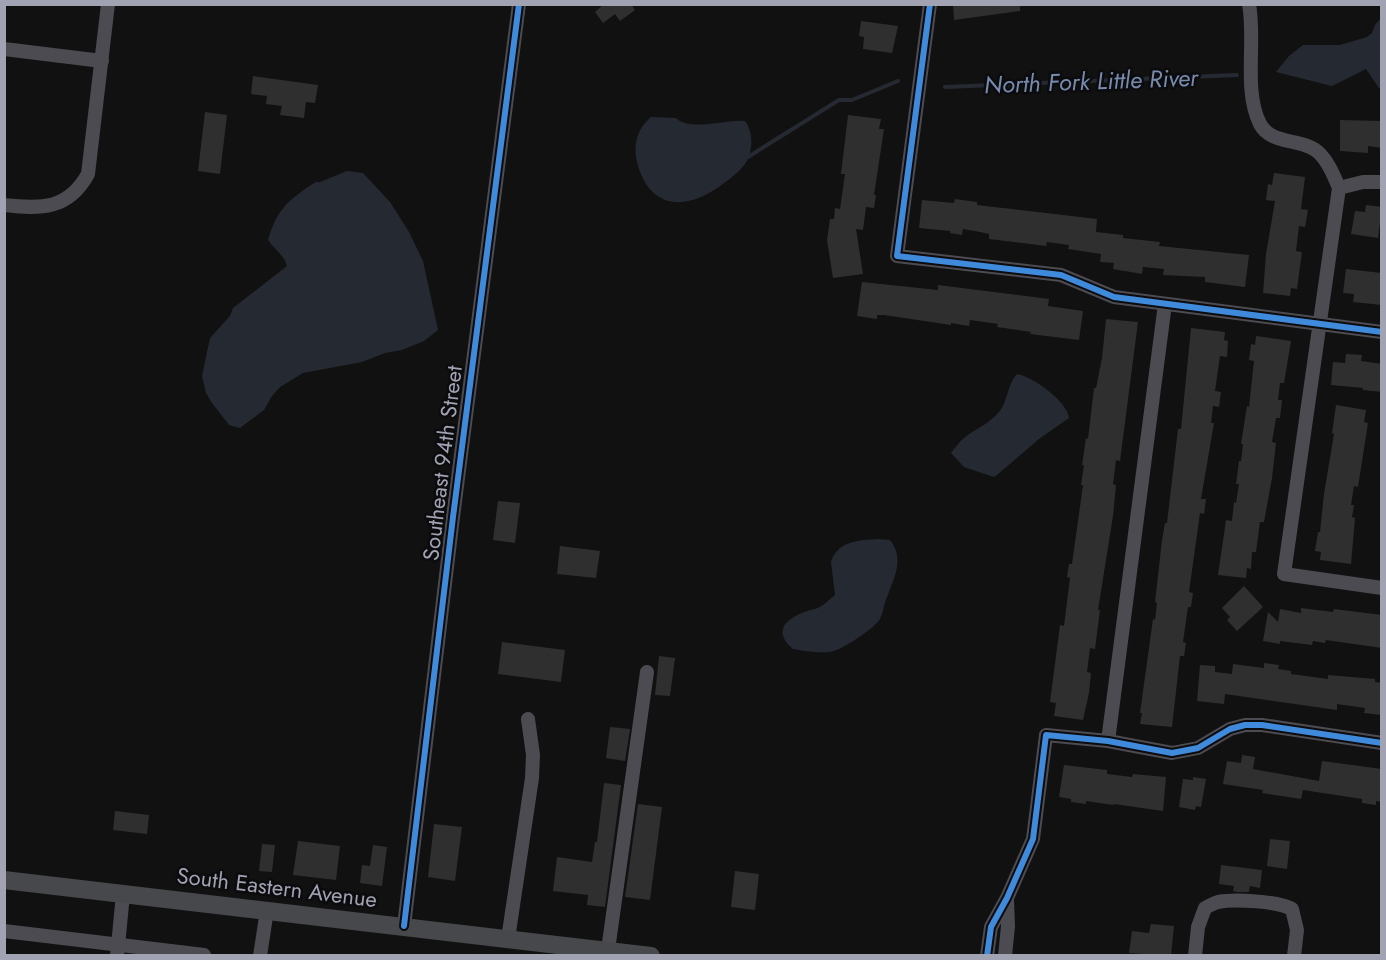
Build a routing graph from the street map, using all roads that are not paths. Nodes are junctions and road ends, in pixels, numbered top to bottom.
1 (108, 4) edge
2 (519, 4) edge
3 (930, 4) edge
4 (1249, 4) edge
5 (4, 49) edge
6 (102, 61) junction
7 (1382, 182) edge
8 (1339, 188) junction
9 (4, 205) edge
10 (1165, 304) junction
11 (1320, 324) junction
12 (1382, 332) edge
13 (1382, 588) edge
14 (647, 672) dead end
15 (528, 719) dead end
16 (1108, 741) junction
17 (1382, 743) edge
18 (4, 880) edge
19 (123, 894) junction
20 (1007, 898) junction
21 (267, 910) junction
22 (404, 926) junction
23 (4, 931) edge
24 (508, 939) junction
25 (608, 950) junction
26 (118, 951) edge
27 (208, 955) edge
28 (260, 956) edge
29 (651, 956) edge
30 (987, 956) edge
31 (1005, 956) edge
32 (1195, 956) edge
33 (1294, 956) edge

1 - 6 street
2 - 22 street, Southeast 94th Street
3 - 10 street
4 - 8 street
5 - 6 street
6 - 9 street
7 - 8 street
8 - 11 street
10 - 11 street
10 - 16 street
11 - 12 street
11 - 13 street
14 - 25 street
15 - 24 street
16 - 17 street
16 - 20 street
18 - 19 main road, South Eastern Avenue
19 - 21 main road, South Eastern Avenue
19 - 26 street
20 - 30 street
20 - 31 street
21 - 22 main road, South Eastern Avenue
21 - 28 street
22 - 24 main road, South Eastern Avenue
23 - 26 street
24 - 25 main road, South Eastern Avenue
25 - 29 main road, South Eastern Avenue
26 - 27 street
32 - 33 street

